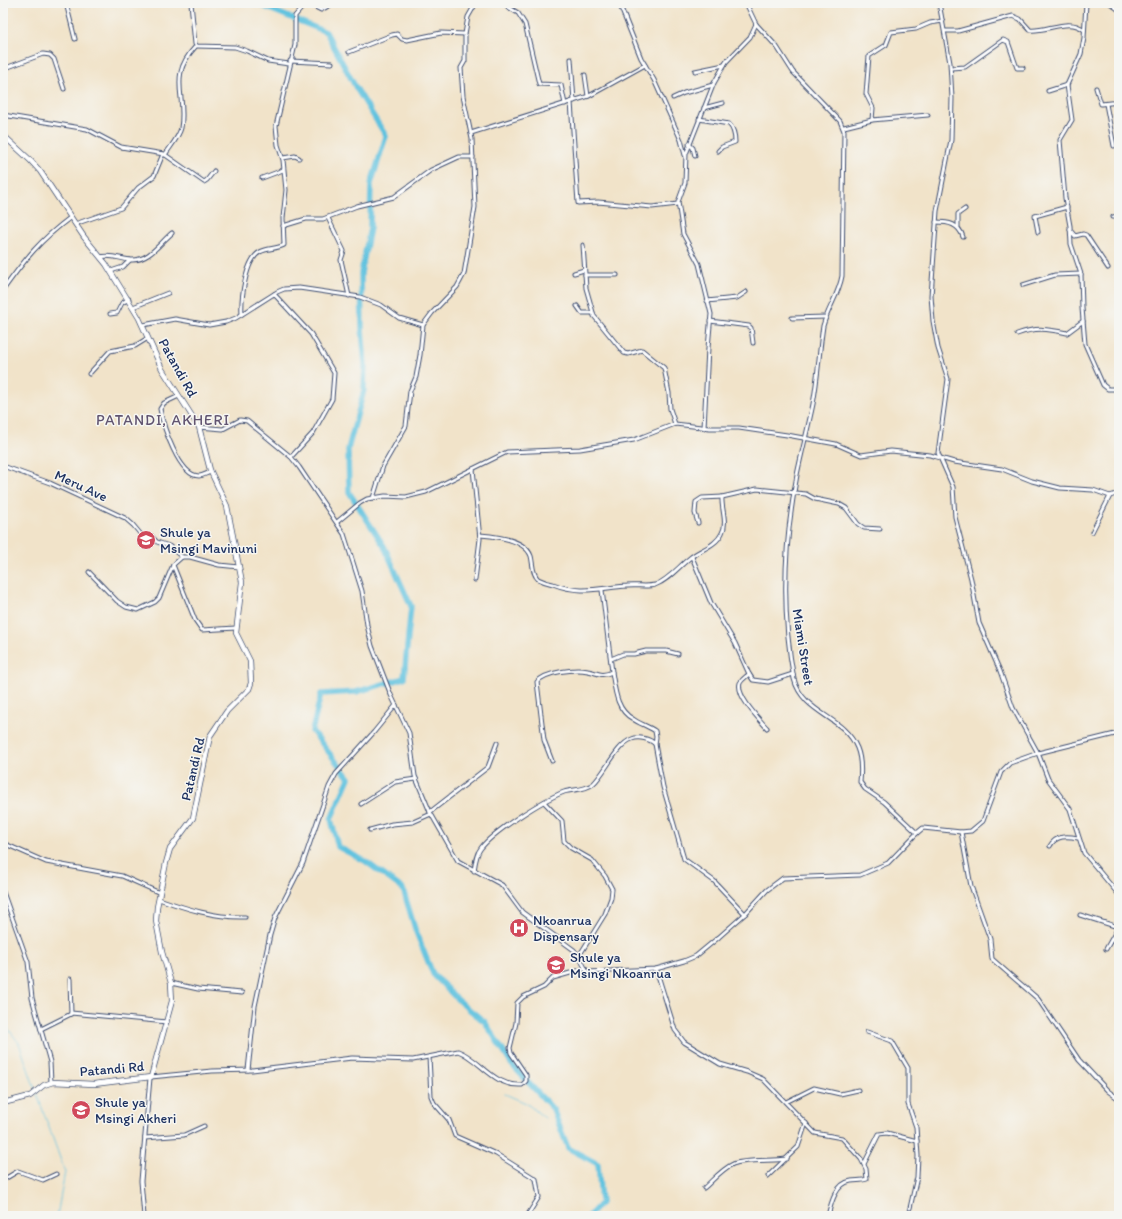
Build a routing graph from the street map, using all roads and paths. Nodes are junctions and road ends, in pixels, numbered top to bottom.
1 (66, 3) edge
2 (191, 3) edge
3 (306, 3) edge
4 (334, 3) edge
5 (476, 3) edge
6 (505, 3) edge
7 (619, 3) edge
8 (746, 3) edge
9 (939, 3) edge
10 (1086, 3) edge
11 (1110, 3) edge
12 (1119, 10) edge
13 (943, 21) junction
14 (756, 24) junction
15 (1084, 30) junction
16 (945, 32) junction
17 (465, 34) junction
18 (75, 39) dead end
19 (196, 46) junction
20 (349, 52) dead end
21 (571, 59) dead end
22 (290, 62) junction
23 (332, 63) dead end
24 (645, 65) junction
25 (724, 65) junction
26 (951, 68) junction
27 (1023, 68) dead end
28 (3, 69) edge
29 (695, 71) dead end
30 (585, 74) dead end
31 (713, 85) junction
32 (1067, 85) junction
33 (1096, 88) dead end
34 (64, 89) dead end
35 (1048, 91) dead end
36 (588, 96) junction
37 (673, 98) dead end
38 (573, 101) junction
39 (1119, 102) edge
40 (723, 103) dead end
41 (565, 104) junction
42 (1106, 104) junction
43 (704, 108) junction
44 (3, 115) edge
45 (928, 115) dead end
46 (699, 119) junction
47 (872, 120) junction
48 (844, 127) junction
49 (471, 133) junction
50 (3, 135) edge
51 (689, 144) junction
52 (281, 145) dead end
53 (1114, 146) dead end
54 (718, 151) dead end
55 (281, 152) junction
56 (164, 154) junction
57 (695, 156) dead end
58 (473, 157) junction
59 (283, 158) junction
60 (299, 158) dead end
61 (685, 158) junction
62 (284, 170) junction
63 (214, 171) dead end
64 (262, 178) dead end
65 (678, 204) junction
66 (1067, 207) junction
67 (965, 209) dead end
68 (1119, 216) edge
69 (71, 217) junction
70 (1113, 217) dead end
71 (328, 218) junction
72 (936, 222) junction
73 (75, 224) junction
74 (283, 226) junction
75 (958, 227) junction
76 (1070, 230) junction
77 (1038, 232) dead end
78 (172, 233) dead end
79 (963, 237) dead end
80 (583, 245) dead end
81 (100, 257) junction
82 (130, 260) junction
83 (1108, 268) dead end
84 (584, 270) junction
85 (111, 271) junction
86 (574, 273) dead end
87 (1081, 274) junction
88 (585, 275) junction
89 (617, 275) dead end
90 (1023, 285) dead end
91 (3, 290) edge
92 (746, 292) dead end
93 (168, 293) dead end
94 (274, 294) junction
95 (349, 296) junction
96 (129, 299) junction
97 (707, 301) junction
98 (577, 306) dead end
99 (133, 307) junction
100 (594, 313) junction
101 (110, 314) dead end
102 (242, 314) junction
103 (826, 317) junction
104 (792, 318) dead end
105 (710, 321) junction
106 (1083, 321) junction
107 (142, 325) junction
108 (423, 325) junction
109 (1017, 334) dead end
110 (148, 338) junction
111 (753, 343) dead end
112 (89, 374) dead end
113 (1119, 389) edge
114 (179, 396) junction
115 (675, 424) junction
116 (199, 427) junction
117 (704, 428) junction
118 (806, 438) junction
119 (290, 457) junction
120 (940, 458) junction
121 (3, 466) edge
122 (473, 469) junction
123 (211, 472) junction
124 (795, 493) junction
125 (1119, 493) edge
126 (1110, 496) junction
127 (723, 497) junction
128 (373, 498) junction
129 (336, 522) junction
130 (698, 523) dead end
131 (880, 529) dead end
132 (1092, 532) dead end
133 (480, 536) junction
134 (182, 557) junction
135 (692, 557) junction
136 (173, 565) junction
137 (239, 567) junction
138 (89, 572) dead end
139 (476, 580) dead end
140 (602, 590) junction
141 (236, 628) junction
142 (678, 654) dead end
143 (611, 659) junction
144 (612, 672) junction
145 (749, 674) junction
146 (793, 674) junction
147 (396, 705) junction
148 (767, 728) dead end
149 (1119, 733) edge
150 (497, 743) dead end
151 (655, 744) junction
152 (1038, 753) junction
153 (552, 761) dead end
154 (416, 778) junction
155 (544, 802) junction
156 (361, 804) dead end
157 (430, 813) junction
158 (370, 830) dead end
159 (961, 832) junction
160 (917, 833) junction
161 (1078, 838) junction
162 (3, 843) edge
163 (1050, 846) dead end
164 (474, 871) junction
165 (3, 892) edge
166 (160, 893) junction
167 (1119, 895) edge
168 (159, 899) junction
169 (745, 914) junction
170 (1080, 915) dead end
171 (246, 917) dead end
172 (1118, 926) edge
173 (1106, 949) dead end
174 (579, 956) junction
175 (584, 969) junction
176 (656, 970) junction
177 (70, 979) dead end
178 (171, 983) junction
179 (242, 993) dead end
180 (71, 1013) junction
181 (167, 1022) junction
182 (41, 1029) junction
183 (867, 1032) dead end
184 (429, 1057) junction
185 (248, 1070) junction
186 (150, 1078) junction
187 (51, 1082) junction
188 (858, 1090) dead end
189 (1119, 1099) edge
190 (786, 1102) junction
191 (3, 1103) edge
192 (806, 1123) junction
193 (204, 1126) dead end
194 (145, 1138) junction
195 (917, 1141) junction
196 (787, 1159) junction
197 (864, 1164) junction
198 (56, 1174) dead end
199 (768, 1176) dead end
200 (3, 1180) edge
201 (704, 1188) dead end
202 (910, 1208) dead end
203 (144, 1216) edge
204 (527, 1216) edge
205 (828, 1216) edge

1 - 18 street
2 - 19 street
3 - 4 street
3 - 22 street
5 - 17 street
6 - 41 street
7 - 24 street
8 - 14 street
9 - 13 street
10 - 15 street
11 - 12 street
13 - 16 street
13 - 47 street
14 - 25 street
14 - 48 street
15 - 16 street
15 - 32 street
16 - 26 street
17 - 20 street
17 - 49 street
19 - 22 street
19 - 56 street
21 - 38 street
22 - 23 street
22 - 55 street
24 - 36 street
24 - 61 street
25 - 29 street
25 - 31 street
26 - 27 street
26 - 72 street
28 - 34 street
30 - 36 street
31 - 37 street
31 - 43 street
32 - 35 street
32 - 66 street
33 - 42 street
36 - 38 street
38 - 41 street
38 - 65 street
39 - 42 street
40 - 43 street
41 - 49 street
42 - 53 street
43 - 46 street
44 - 56 street
45 - 47 street
46 - 51 street
46 - 54 street
47 - 48 street
48 - 103 street, Miami Street
49 - 58 street
50 - 69 street, Patandi Rd
51 - 57 street
51 - 61 street
52 - 55 street
55 - 59 street
56 - 63 street
56 - 73 street
58 - 71 street
58 - 108 street
59 - 60 street
59 - 62 street
61 - 65 street
62 - 64 street
62 - 74 street
65 - 97 street
66 - 76 street
66 - 77 street
67 - 75 street
68 - 70 street
69 - 73 street, Patandi Rd
69 - 91 street
71 - 74 street
71 - 95 street
72 - 75 street
72 - 120 street
73 - 81 street, Patandi Rd
74 - 102 street
75 - 79 street
76 - 83 street
76 - 87 street
78 - 82 street
80 - 84 street
81 - 82 street
81 - 85 street, Patandi Rd
82 - 85 street
84 - 86 street
84 - 88 street
85 - 96 street, Patandi Rd
87 - 90 street
87 - 106 street
88 - 89 street
88 - 100 street
92 - 97 street
93 - 99 street
94 - 95 street
94 - 102 street
94 - 119 street
95 - 108 street
96 - 99 street, Patandi Rd
96 - 101 street
97 - 105 street
98 - 100 street
99 - 107 street, Patandi Rd
100 - 115 street
102 - 107 street
103 - 104 street
103 - 118 street, Miami Street
105 - 111 street
105 - 117 street
106 - 109 street
106 - 113 street
107 - 110 street, Patandi Rd
108 - 128 street
110 - 112 street
110 - 114 street, Patandi Rd
114 - 116 street, Patandi Rd
114 - 123 street
115 - 117 street
115 - 122 street
116 - 119 street
116 - 123 street, Patandi Rd
117 - 118 street
118 - 120 street
118 - 124 street, Miami Street
119 - 129 street
120 - 126 street
120 - 152 street
121 - 134 street, Meru Ave
122 - 128 street
122 - 133 street
123 - 137 street, Patandi Rd
124 - 127 street
124 - 131 street
124 - 146 street, Miami Street
125 - 126 street
126 - 132 street
127 - 130 street
127 - 135 street
128 - 129 street
129 - 147 street
133 - 139 street
133 - 140 street
134 - 136 street
134 - 137 street
135 - 140 street
135 - 145 street
136 - 138 street
136 - 141 street
137 - 141 street, Patandi Rd
140 - 143 street
141 - 166 street, Patandi Rd
142 - 143 street
143 - 144 street
144 - 151 street
144 - 153 street
145 - 146 street
145 - 148 street
146 - 160 street, Miami Street
147 - 154 street
147 - 185 street
149 - 152 street
150 - 157 street
151 - 155 street
151 - 169 street
152 - 159 street
152 - 161 street
154 - 156 street
154 - 157 street
155 - 164 street
155 - 174 street
157 - 158 street
157 - 164 street
159 - 160 street
159 - 189 street
160 - 169 street
161 - 163 street
161 - 167 street
162 - 166 street
164 - 174 street
165 - 182 street
166 - 168 street, Patandi Rd
168 - 171 street
168 - 178 street, Patandi Rd
169 - 176 street
170 - 172 street
172 - 173 street
174 - 175 street
175 - 176 street
175 - 184 street
176 - 190 street
177 - 180 street
178 - 179 street
178 - 181 street, Patandi Rd
180 - 181 street
180 - 182 street
181 - 186 street, Patandi Rd
182 - 187 street
183 - 195 street
184 - 185 street
184 - 204 street
185 - 186 street
186 - 187 street, Patandi Rd
186 - 194 street
187 - 191 street
188 - 190 street
190 - 192 street
192 - 196 street
192 - 197 street
193 - 194 street
194 - 203 street
195 - 197 street
195 - 202 street
196 - 199 street
196 - 201 street
197 - 205 street
198 - 200 street

